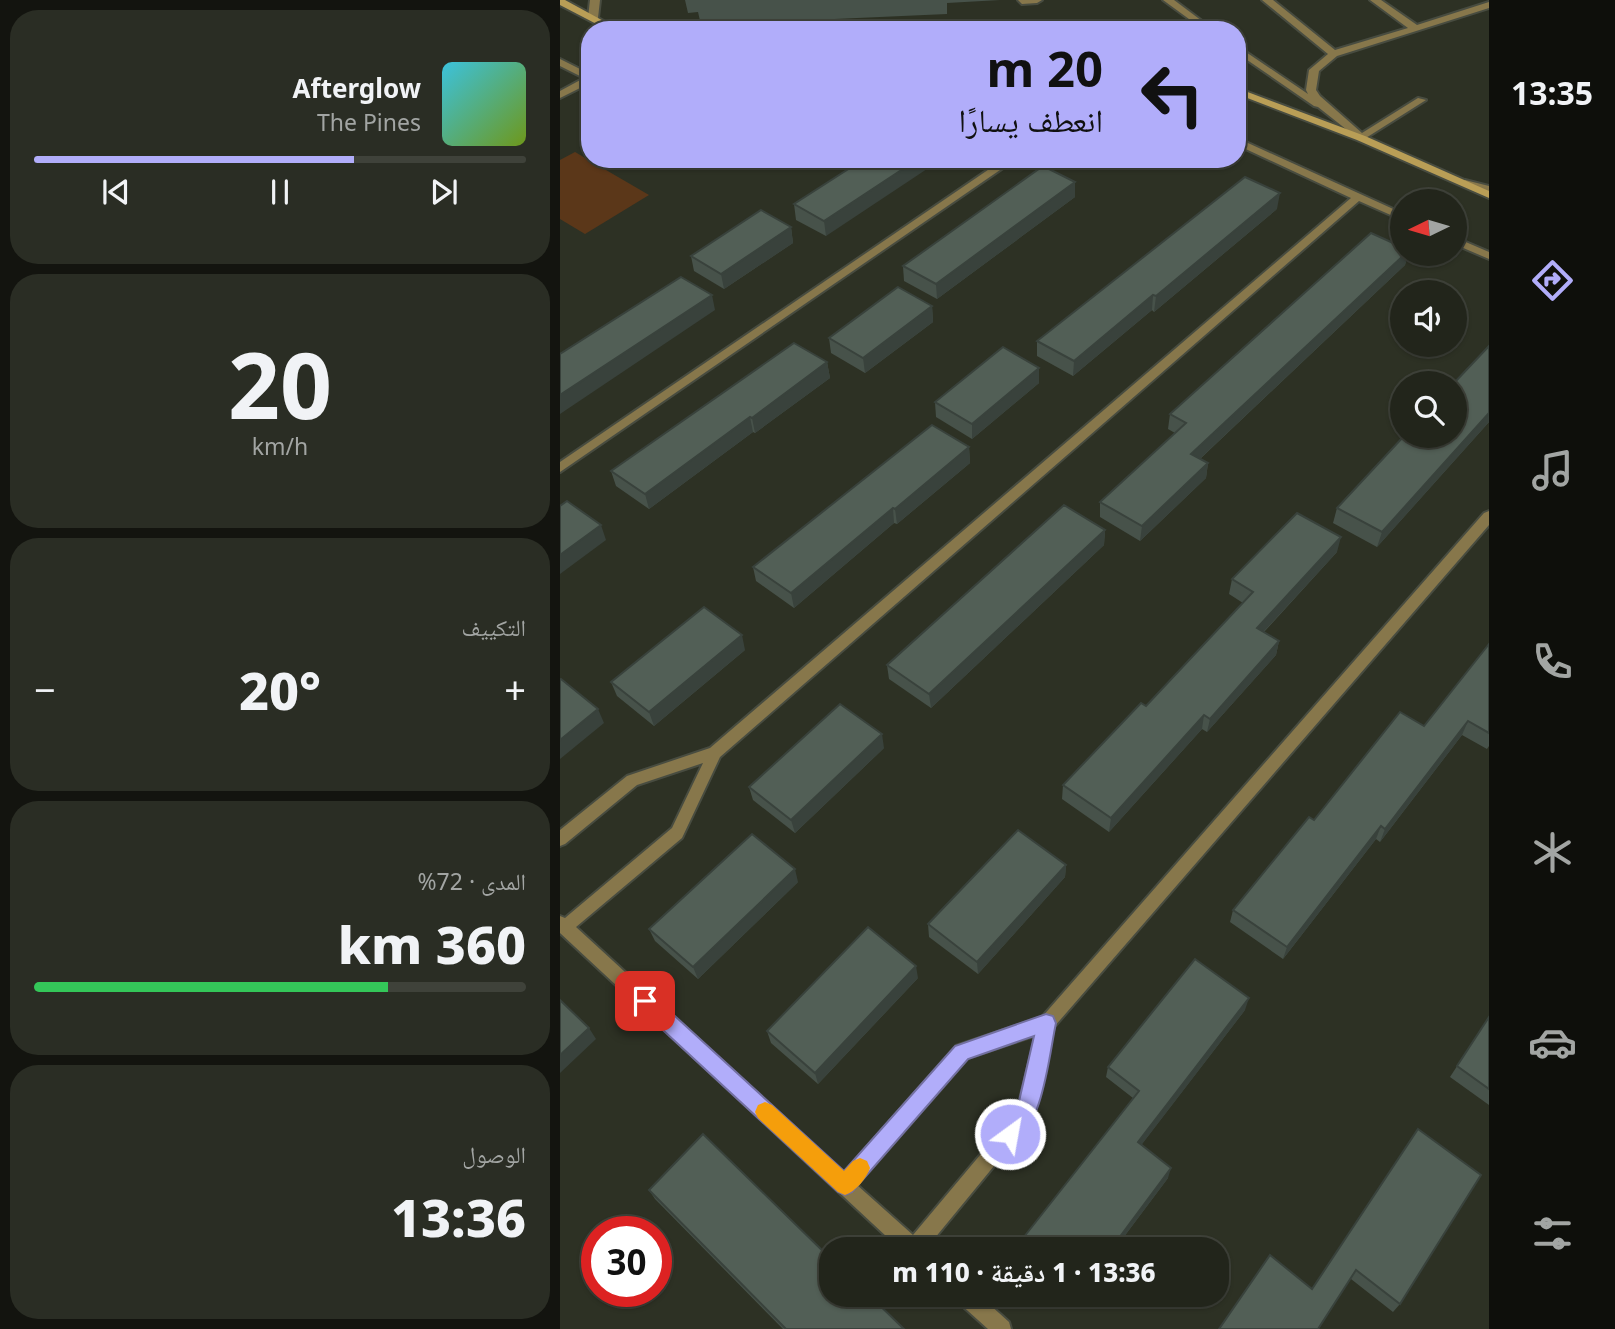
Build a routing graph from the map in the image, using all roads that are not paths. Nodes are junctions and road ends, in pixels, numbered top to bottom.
1 (595, 0) edge
2 (1037, 0) edge
3 (1168, 0) edge
4 (1267, 0) edge
5 (1375, 0) edge
6 (560, 1) edge
7 (1022, 1) edge
8 (1489, 5) edge
9 (593, 18) junction
10 (599, 21) edge
11 (1197, 21) edge
12 (1415, 29) junction
13 (1335, 54) junction
14 (1246, 55) edge
15 (560, 62) edge
16 (581, 73) edge
17 (581, 83) edge
18 (560, 94) edge
19 (1246, 94) edge
20 (1421, 100) dead end
21 (1321, 107) junction
22 (1361, 138) junction
23 (1246, 145) edge
24 (998, 168) edge
25 (1460, 182) joint
26 (1489, 192) edge
27 (1358, 197) junction
28 (1390, 212) edge
29 (1467, 246) edge
30 (1489, 256) edge
31 (560, 468) edge
32 (1489, 516) edge
33 (715, 753) junction
34 (560, 839) edge
35 (562, 925) edge
36 (1046, 1023) junction
37 (845, 1185) junction
38 (902, 1237) edge
39 (925, 1237) edge
40 (978, 1307) edge
41 (1002, 1329) edge

1 - 9 street
2 - 7 street
3 - 11 street
4 - 13 street
5 - 12 street
6 - 9 main road
8 - 12 street
9 - 10 main road
12 - 13 street
13 - 21 street
14 - 21 street
15 - 16 street
17 - 18 street
19 - 22 main road
20 - 22 street
21 - 22 street
22 - 25 main road
23 - 27 street
24 - 31 street
25 - 26 street
27 - 28 street
27 - 33 street
29 - 30 street
32 - 36 street
33 - 34 street
33 - 35 street
35 - 37 street
36 - 37 street
36 - 39 street
37 - 38 street
40 - 41 street

